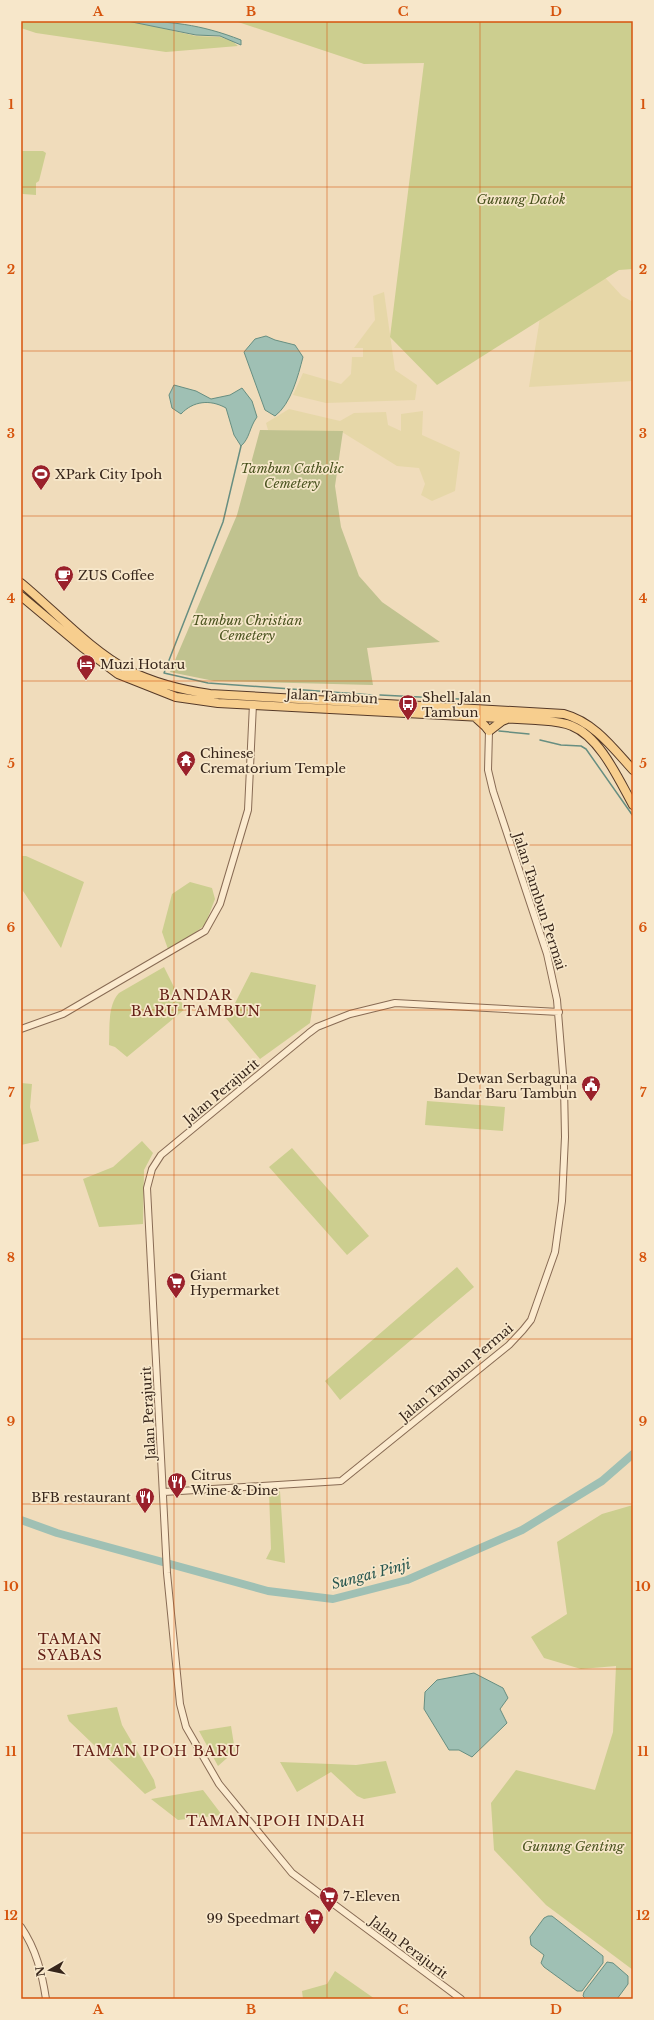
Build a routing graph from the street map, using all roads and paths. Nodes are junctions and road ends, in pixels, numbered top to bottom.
1 (21, 583) edge
2 (21, 596) edge
3 (253, 704) junction
4 (474, 716) junction
5 (508, 718) junction
6 (489, 731) junction
7 (633, 770) edge
8 (626, 793) junction
9 (633, 799) edge
10 (633, 805) edge
11 (559, 1012) junction
12 (21, 1029) edge
13 (164, 1492) junction
14 (21, 1927) edge
15 (46, 1999) edge
16 (461, 1999) edge

1 - 7 main road, Jalan Tambun
2 - 3 main road, Jalan Tambun
3 - 4 main road, Jalan Tambun
3 - 12 street
4 - 5 main road, Jalan Tambun
4 - 6 main road
5 - 6 main road
5 - 8 main road, Jalan Tambun
6 - 11 street, Jalan Tambun Permai
8 - 9 main road
8 - 10 main road, Jalan Tambun
11 - 13 street, Jalan Tambun Permai
11 - 13 street, Jalan Perajurit
13 - 16 street, Jalan Perajurit
14 - 15 street

